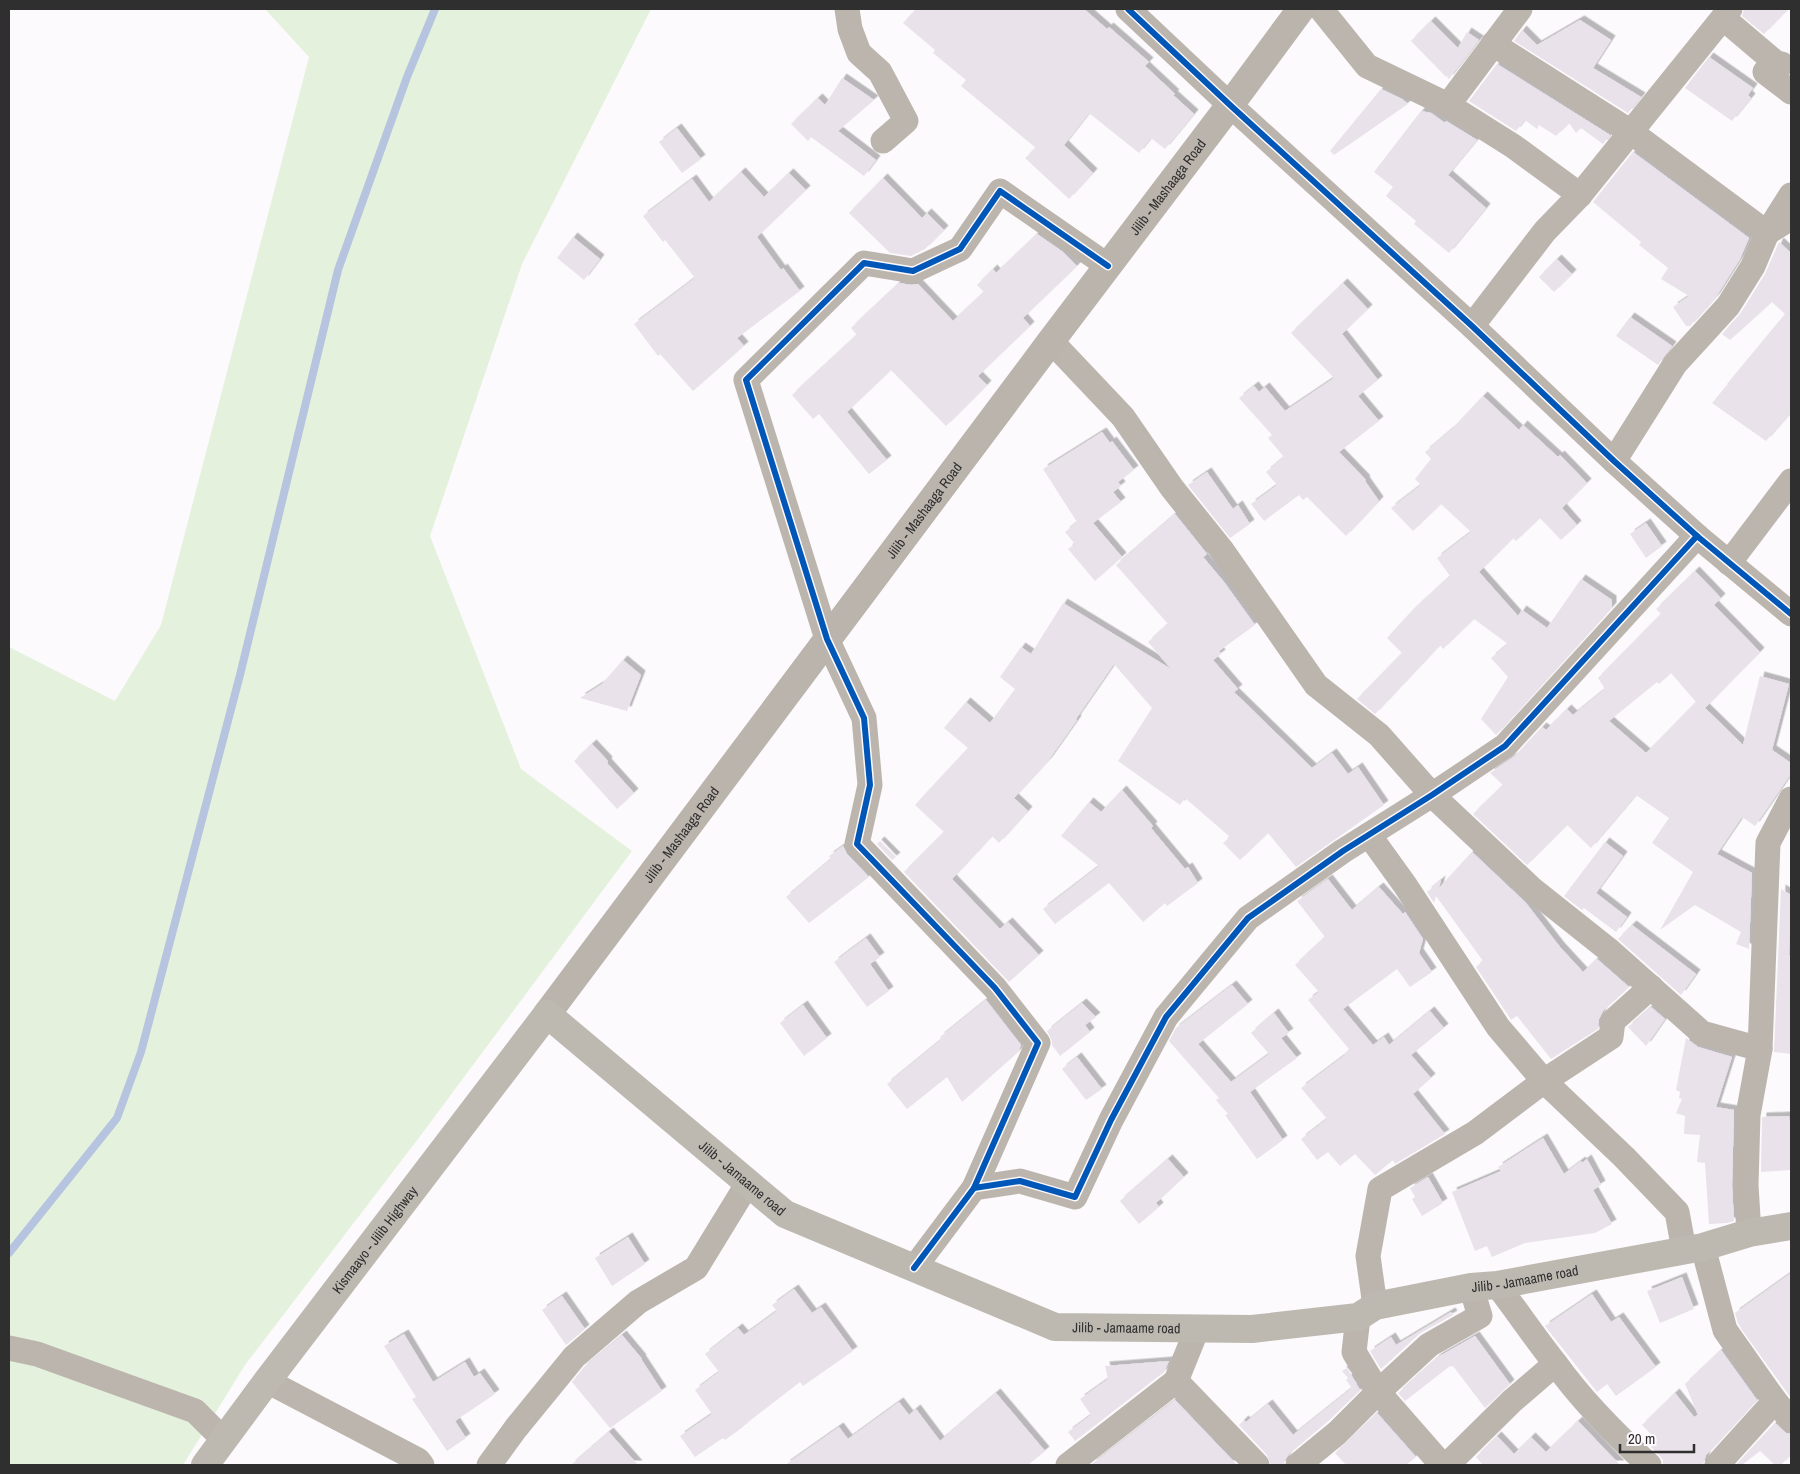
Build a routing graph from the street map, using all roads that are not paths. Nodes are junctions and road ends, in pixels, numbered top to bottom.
1 (847, 9) edge
2 (1128, 9) edge
3 (1302, 9) edge
4 (1321, 9) edge
5 (1520, 9) edge
6 (1726, 13) edge
7 (1493, 44) junction
8 (1784, 65) edge
9 (1791, 92) edge
10 (1448, 105) junction
11 (1230, 106) junction
12 (1631, 132) junction
13 (883, 141) dead end
14 (1580, 195) junction
15 (1791, 195) edge
16 (1791, 218) edge
17 (1767, 233) junction
18 (1108, 266) junction
19 (1472, 326) junction
20 (1051, 341) junction
21 (1614, 462) junction
22 (1791, 481) edge
23 (1697, 536) junction
24 (1730, 563) junction
25 (1791, 614) edge
26 (827, 639) junction
27 (1432, 795) junction
28 (1791, 799) edge
29 (1369, 835) junction
30 (1651, 987) junction
31 (547, 1014) junction
32 (1760, 1050) junction
33 (1544, 1081) junction
34 (748, 1183) junction
35 (974, 1188) junction
36 (1791, 1226) edge
37 (1749, 1234) junction
38 (1693, 1249) junction
39 (914, 1268) junction
40 (1484, 1286) junction
41 (1366, 1312) junction
42 (1197, 1329) junction
43 (9, 1348) edge
44 (1555, 1364) junction
45 (267, 1381) junction
46 (1176, 1381) junction
47 (1378, 1392) junction
48 (1775, 1401) junction
49 (1791, 1420) edge
50 (223, 1439) junction
51 (205, 1465) edge
52 (422, 1465) edge
53 (490, 1465) edge
54 (1072, 1465) edge
55 (1257, 1465) edge
56 (1298, 1465) edge
57 (1442, 1465) edge
58 (1448, 1465) edge
59 (1649, 1465) edge
60 (1717, 1465) edge

1 - 13 street
2 - 11 street
3 - 11 main road, Jilib - Mashaaga Road
4 - 10 street
5 - 7 street
6 - 8 street
6 - 12 street
7 - 10 street
7 - 12 street
8 - 9 street
10 - 14 street
11 - 18 main road, Jilib - Mashaaga Road
11 - 19 street
12 - 14 street
12 - 17 street
14 - 19 street
15 - 17 street
16 - 17 street
17 - 21 street
18 - 20 main road, Jilib - Mashaaga Road
18 - 26 street
19 - 21 street
20 - 26 main road, Jilib - Mashaaga Road
20 - 27 street
21 - 23 street
22 - 24 street
23 - 24 street
23 - 27 street
24 - 25 street
26 - 31 main road, Jilib - Mashaaga Road
26 - 35 street
27 - 29 street
27 - 30 street
28 - 32 street
29 - 33 street
29 - 35 street
30 - 32 street
30 - 33 street
31 - 34 main road, Jilib - Jamaame road
31 - 45 main road, Kismaayo - Jilib Highway
32 - 37 street
33 - 38 street
33 - 41 street
34 - 39 main road, Jilib - Jamaame road
34 - 53 street
35 - 39 street
36 - 37 main road, Jilib - Jamaame road
37 - 38 main road, Jilib - Jamaame road
38 - 40 main road, Jilib - Jamaame road
38 - 48 street
39 - 42 main road, Jilib - Jamaame road
40 - 41 main road, Jilib - Jamaame road
40 - 44 street
40 - 47 street
41 - 42 main road, Jilib - Jamaame road
41 - 47 street
42 - 46 street
43 - 50 street
44 - 58 street
44 - 59 street
45 - 50 main road, Kismaayo - Jilib Highway
45 - 52 street
46 - 54 street
46 - 55 street
47 - 56 street
47 - 57 street
48 - 49 street
48 - 60 street
50 - 51 main road, Kismaayo - Jilib Highway

